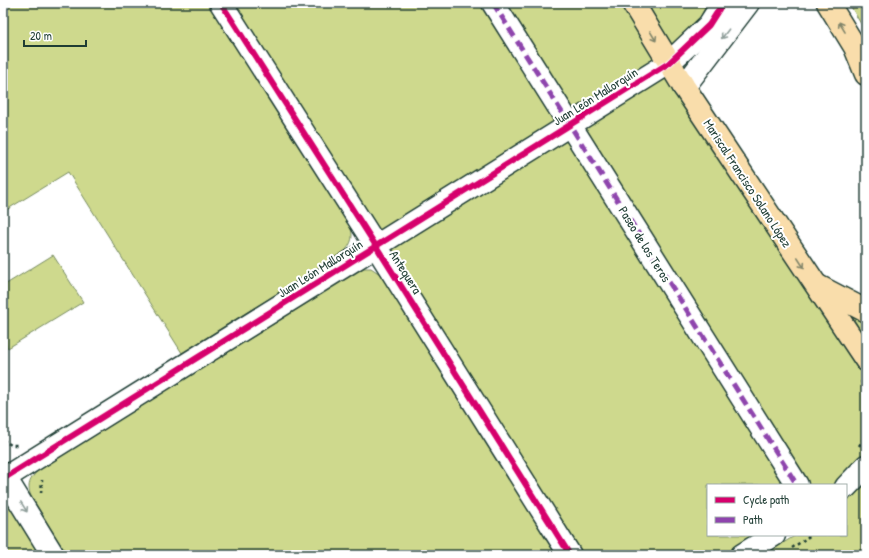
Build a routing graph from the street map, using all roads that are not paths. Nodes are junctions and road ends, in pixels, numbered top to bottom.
1 (221, 3) edge
2 (493, 3) edge
3 (633, 3) edge
4 (723, 3) edge
5 (748, 3) edge
6 (828, 3) edge
7 (860, 50) edge
8 (669, 63) junction
9 (866, 74) edge
10 (684, 87) junction
11 (570, 125) junction
12 (376, 246) junction
13 (815, 285) junction
14 (866, 311) edge
15 (862, 368) edge
16 (866, 466) edge
17 (4, 477) edge
18 (796, 484) edge
19 (847, 486) edge
20 (780, 543) edge
21 (53, 555) edge
22 (570, 555) edge
23 (742, 555) edge

1 - 12 street, Antequera
2 - 11 street, Paseo de los Teros
3 -> 8 main road, Mariscal Francisco Solano López
4 - 8 street, Juan León Mallorquín
5 -> 10 street
7 -> 6 main road
7 - 9 main road
8 - 10 main road, Mariscal Francisco Solano López
8 - 11 street, Juan León Mallorquín
10 -> 13 main road, Mariscal Francisco Solano López
11 - 12 street, Juan León Mallorquín
11 - 18 street, Paseo de los Teros
12 - 17 street, Juan León Mallorquín
12 - 22 street, Antequera
13 - 14 main road
13 - 15 main road, Mariscal Francisco Solano López
16 - 19 street
17 -> 21 street
20 - 23 street

